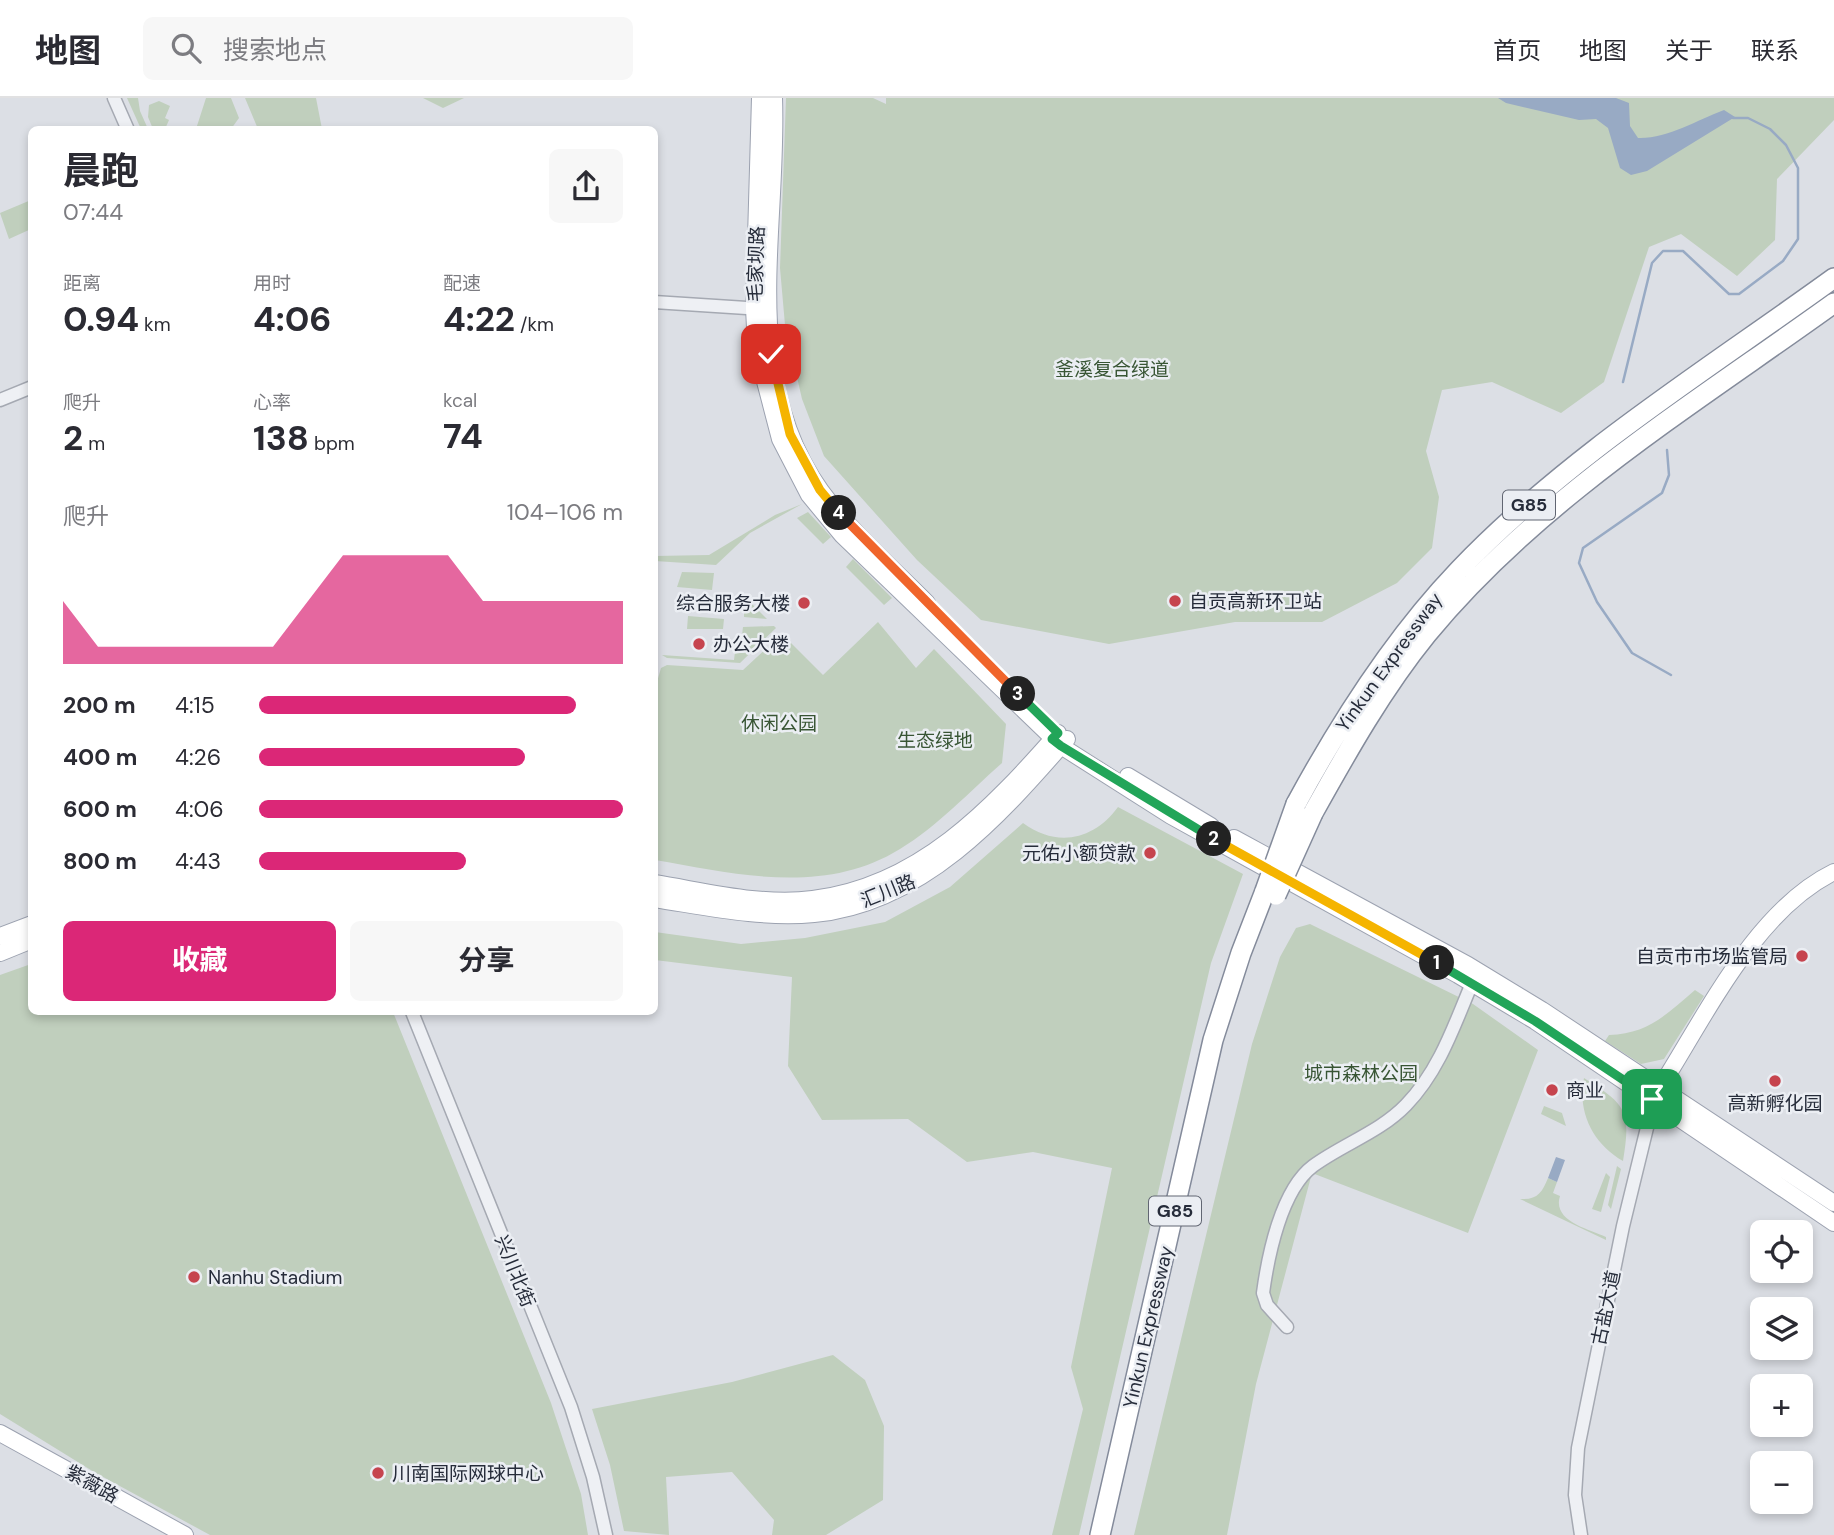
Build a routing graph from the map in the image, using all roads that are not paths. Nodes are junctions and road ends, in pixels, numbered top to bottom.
1 (114, 98) edge
2 (760, 98) edge
3 (774, 98) edge
4 (126, 126) edge
5 (1834, 278) edge
6 (658, 302) edge
7 (1834, 303) edge
8 (761, 309) junction
9 (28, 389) edge
10 (0, 400) edge
11 (1059, 739) junction
12 (1305, 808) junction
13 (1834, 872) edge
14 (658, 884) edge
15 (1270, 893) junction
16 (658, 900) edge
17 (28, 926) edge
18 (0, 936) edge
19 (28, 942) edge
20 (0, 953) edge
21 (1472, 983) junction
22 (413, 1015) edge
23 (1656, 1092) junction
24 (1834, 1203) edge
25 (1834, 1223) edge
26 (1287, 1327) dead end
27 (0, 1433) edge
28 (185, 1535) edge
29 (606, 1535) edge
30 (1100, 1535) edge
31 (1113, 1535) edge
32 (1581, 1535) edge

1 - 4 street
2 - 8 main road, 毛家坝路
3 - 8 main road, 毛家坝路
5 - 12 highway, Yinkun Expressway / G85
6 - 8 street
7 - 12 highway, Yinkun Expressway / G85
8 - 11 main road, 毛家坝路
9 - 10 street
11 - 14 main road, 汇川路
11 - 16 main road, 汇川路
11 - 21 main road
11 - 23 main road
12 - 15 highway, Yinkun Expressway / G85, bridge
13 - 23 main road
15 - 30 highway, Yinkun Expressway / G85
15 - 31 highway, Yinkun Expressway / G85
17 - 18 main road
19 - 20 main road
21 - 23 main road
21 - 26 street
22 - 29 street, 兴川北街
23 - 24 main road
23 - 25 main road
23 - 32 street, 古盐大道
27 - 28 main road, 紫薇路

